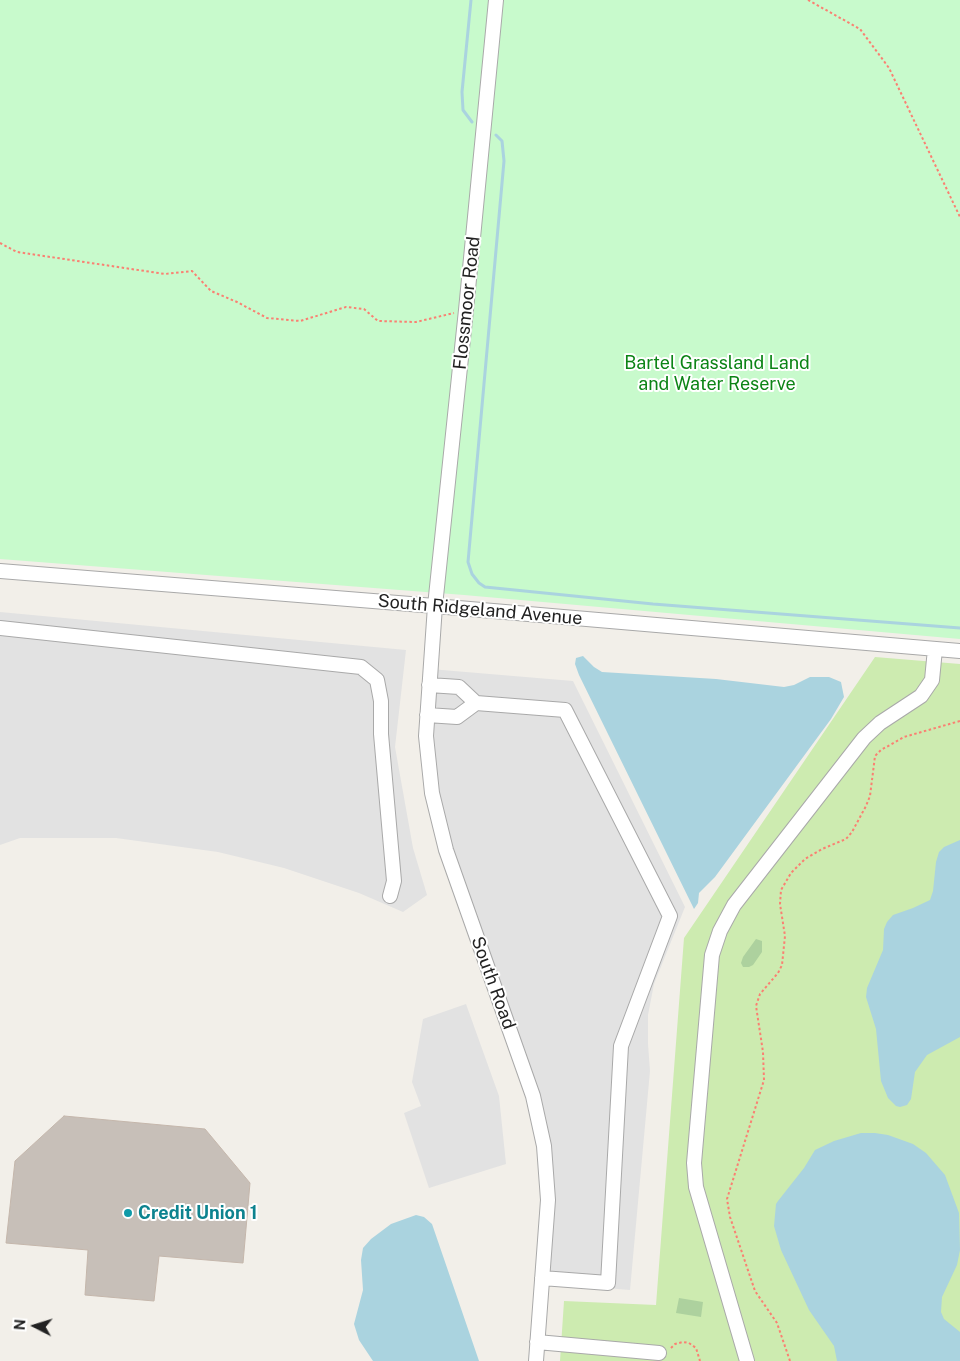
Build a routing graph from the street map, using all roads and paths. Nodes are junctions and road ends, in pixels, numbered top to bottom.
1 (496, 0) edge
2 (808, 0) edge
3 (960, 217) edge
4 (0, 243) edge
5 (466, 310) junction
6 (0, 571) edge
7 (435, 606) junction
8 (0, 628) edge
9 (934, 649) junction
10 (960, 651) edge
11 (429, 685) junction
12 (476, 703) junction
13 (427, 715) junction
14 (960, 721) edge
15 (390, 896) dead end
16 (542, 1278) junction
17 (537, 1342) junction
18 (659, 1352) joint
19 (536, 1361) edge
20 (700, 1361) edge
21 (747, 1361) edge
22 (790, 1361) edge

1 - 5 street, Flossmoor Road
2 - 3 path
4 - 5 path
5 - 7 street, Flossmoor Road
6 - 7 street, South Ridgeland Avenue
7 - 9 street, South Ridgeland Avenue
7 - 11 street, South Road
8 - 15 street
9 - 10 street, South Ridgeland Avenue
9 - 21 street
11 - 12 street
11 - 13 street, South Road
12 - 13 street
12 - 16 street
13 - 16 street, South Road
14 - 22 path
16 - 17 street, South Road
17 - 18 street
17 - 19 street, South Road
18 - 20 path

